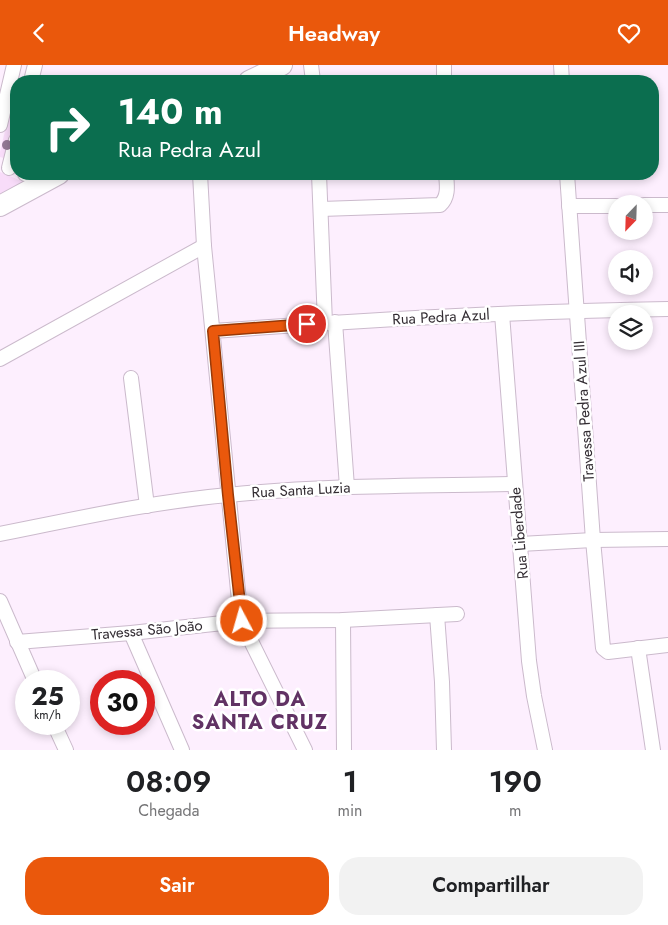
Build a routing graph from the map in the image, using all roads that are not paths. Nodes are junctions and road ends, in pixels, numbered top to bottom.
1 (282, 65) edge
2 (261, 75) edge
3 (10, 82) edge
4 (0, 125) edge
5 (47, 180) edge
6 (200, 180) edge
7 (319, 180) edge
8 (446, 180) edge
9 (567, 180) edge
10 (608, 205) edge
11 (653, 205) edge
12 (668, 205) edge
13 (0, 206) edge
14 (569, 206) junction
15 (321, 209) junction
16 (204, 246) junction
17 (668, 309) edge
18 (578, 310) junction
19 (502, 314) junction
20 (330, 323) junction
21 (213, 331) junction
22 (0, 359) edge
23 (131, 379) dead end
24 (515, 484) junction
25 (347, 487) junction
26 (228, 495) junction
27 (147, 506) junction
28 (0, 534) edge
29 (668, 539) edge
30 (593, 540) junction
31 (520, 544) junction
32 (0, 601) edge
33 (457, 614) dead end
34 (437, 615) junction
35 (343, 620) junction
36 (242, 621) junction
37 (130, 633) junction
38 (17, 641) junction
39 (668, 645) edge
40 (638, 649) junction
41 (30, 670) edge
42 (59, 735) edge
43 (66, 750) edge
44 (182, 750) edge
45 (305, 750) edge
46 (344, 750) edge
47 (444, 750) edge
48 (545, 750) edge
49 (653, 750) edge

1 - 2 main road
3 - 4 street
5 - 13 main road
6 - 16 street
7 - 15 street
8 - 15 street
9 - 14 street, Travessa Pedra Azul III
10 - 14 street
11 - 12 street
14 - 18 street, Travessa Pedra Azul III
15 - 20 street
16 - 21 street
16 - 22 street
17 - 18 street, Rua Pedra Azul
18 - 19 street, Rua Pedra Azul
18 - 30 street, Travessa Pedra Azul III
19 - 20 street, Rua Pedra Azul
19 - 24 street, Rua Liberdade
20 - 21 street, Rua Pedra Azul
20 - 25 street
21 - 26 street
23 - 27 street
24 - 25 street, Rua Santa Luzia
24 - 31 street, Rua Liberdade
25 - 26 street, Rua Santa Luzia
26 - 27 street, Rua Santa Luzia
26 - 36 street
27 - 28 street, Rua Santa Luzia
29 - 30 street
30 - 31 street
30 - 40 street, Travessa Pedra Azul III
31 - 48 street, Rua Liberdade
32 - 38 street
33 - 34 street, Travessa São João
34 - 35 street, Travessa São João
34 - 47 street
35 - 36 street, Travessa São João
35 - 46 street
36 - 37 street, Travessa São João
36 - 45 street
37 - 38 street, Travessa São João
37 - 44 street
38 - 41 street
39 - 40 street
40 - 49 street
42 - 43 street

